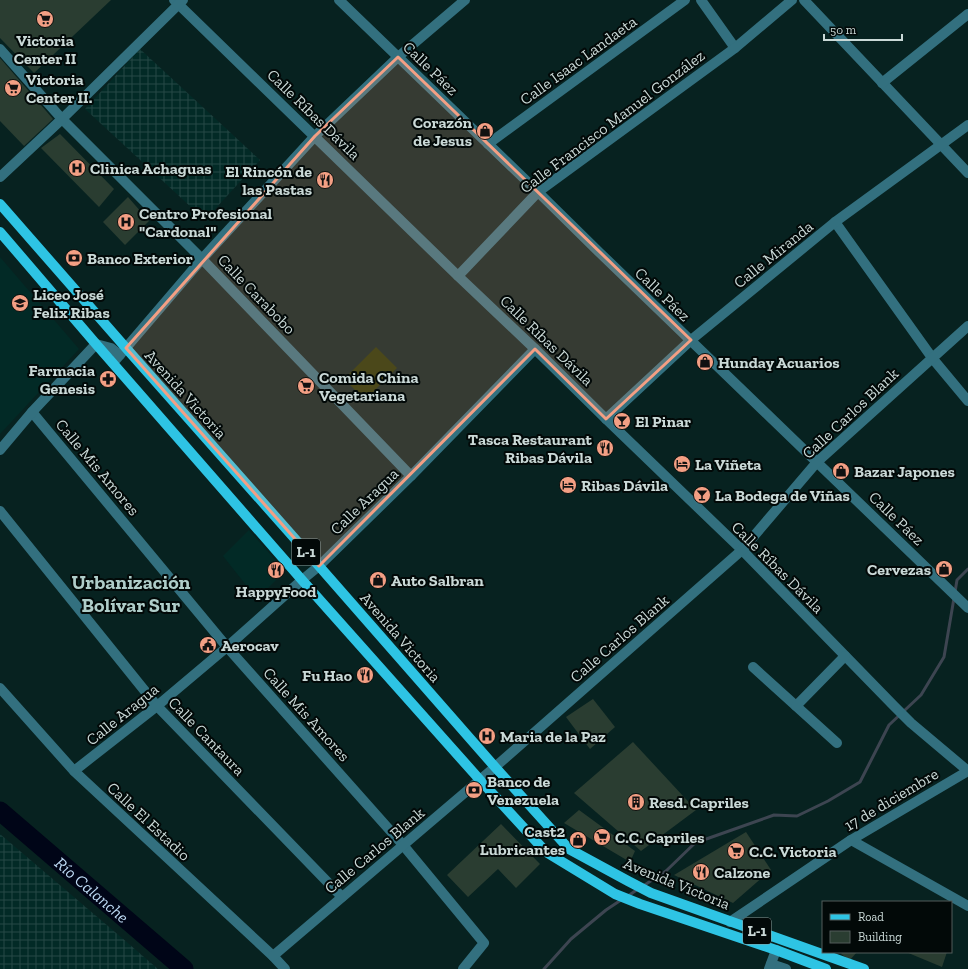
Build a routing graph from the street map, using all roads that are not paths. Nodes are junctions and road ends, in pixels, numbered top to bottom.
1 (339, 0) edge
2 (465, 0) edge
3 (685, 0) edge
4 (702, 0) edge
5 (792, 0) edge
6 (804, 0) edge
7 (179, 1) edge
8 (968, 14) edge
9 (735, 48) junction
10 (0, 49) edge
11 (398, 57) junction
12 (882, 83) junction
13 (62, 119) junction
14 (968, 125) edge
15 (315, 136) junction
16 (488, 144) junction
17 (941, 144) junction
18 (968, 173) edge
19 (0, 177) edge
20 (538, 192) junction
21 (0, 204) edge
22 (835, 222) junction
23 (0, 232) edge
24 (202, 259) junction
25 (458, 276) junction
26 (968, 326) edge
27 (691, 340) junction
28 (96, 344) junction
29 (535, 349) junction
30 (123, 352) junction
31 (932, 359) junction
32 (113, 364) junction
33 (968, 401) edge
34 (32, 412) junction
35 (606, 419) junction
36 (0, 450) edge
37 (817, 462) junction
38 (411, 476) junction
39 (0, 511) edge
40 (742, 550) junction
41 (319, 566) junction
42 (302, 580) junction
43 (968, 608) edge
44 (227, 647) junction
45 (845, 656) junction
46 (753, 667) dead end
47 (0, 688) edge
48 (157, 706) junction
49 (796, 706) junction
50 (837, 743) dead end
51 (495, 767) junction
52 (74, 771) junction
53 (968, 771) edge
54 (480, 780) junction
55 (851, 840) junction
56 (403, 845) junction
57 (342, 897) junction
58 (968, 906) edge
59 (730, 922) junction
60 (776, 950) junction
61 (272, 956) junction
62 (770, 967) edge
63 (286, 969) edge
64 (463, 969) edge
65 (786, 969) edge
66 (826, 969) edge
67 (864, 969) edge

1 - 11 street, Calle Páez
2 - 11 street
3 - 16 street, Calle Isaac Landaeta
4 - 9 street
5 - 9 street, Calle Francisco Manuel González
6 - 12 street
7 - 13 street
7 - 15 street, Calle Ríbas Dávila
8 - 12 street
9 - 20 street, Calle Francisco Manuel González
10 - 13 street, Calle Carabobo
11 - 15 street
11 - 16 street, Calle Páez
12 - 17 street
13 - 19 street
13 - 24 street, Calle Carabobo
14 - 17 street, Calle Miranda
15 - 24 street
15 - 25 street, Calle Ríbas Dávila
16 - 20 street, Calle Páez
17 - 18 street
17 - 22 street, Calle Miranda
20 - 25 street, Calle Francisco Manuel González
20 - 27 street, Calle Páez
21 - 30 main road, Avenida Victoria / L-1
22 - 27 street, Calle Miranda
22 - 31 street
23 - 28 main road, Avenida Victoria / L-1
24 - 30 street
24 - 38 street, Calle Carabobo
25 - 29 street, Calle Ríbas Dávila
26 - 31 street, Calle Carlos Blank
27 - 35 street, Calle Miranda
27 - 37 street, Calle Páez
28 - 30 street
28 - 32 main road, Avenida Victoria / L-1
28 - 34 street
29 - 35 street, Calle Ríbas Dávila
29 - 38 street, Calle Aragua
30 - 32 street
30 - 41 main road, Avenida Victoria / L-1
31 - 33 street
31 - 37 street, Calle Carlos Blank
32 - 42 main road, Avenida Victoria / L-1
34 - 36 street
34 - 44 street, Calle Mis Amores
35 - 40 street, Calle Ríbas Dávila
37 - 40 street, Calle Carlos Blank
37 - 43 street, Calle Páez
38 - 41 street, Calle Aragua
39 - 48 street, Calle Cantaura
40 - 45 street, Calle Ríbas Dávila
40 - 51 street, Calle Carlos Blank
41 - 42 street, Calle Aragua
41 - 51 main road, Avenida Victoria / L-1
42 - 44 street, Calle Aragua
42 - 54 main road, Avenida Victoria / L-1
44 - 48 street, Calle Aragua
44 - 56 street, Calle Mis Amores
45 - 49 street
45 - 53 street, Calle Ríbas Dávila
46 - 49 street
47 - 52 street, Calle El Estadio
48 - 52 street, Calle Aragua
48 - 57 street, Calle Cantaura
49 - 50 street
51 - 54 street, Calle Carlos Blank
51 - 59 main road, Avenida Victoria / L-1
52 - 61 street, Calle El Estadio
53 - 55 street, 17 de diciembre
54 - 56 street, Calle Carlos Blank
54 - 60 main road, Avenida Victoria / L-1
55 - 58 street
55 - 59 street, 17 de diciembre
56 - 57 street, Calle Carlos Blank
56 - 64 street, Calle Mis Amores
57 - 61 street, Calle Carlos Blank
59 - 67 main road, Avenida Victoria / L-1
60 - 62 street
60 - 66 main road, Avenida Victoria / L-1
61 - 63 street, Calle El Estadio
62 - 65 street

